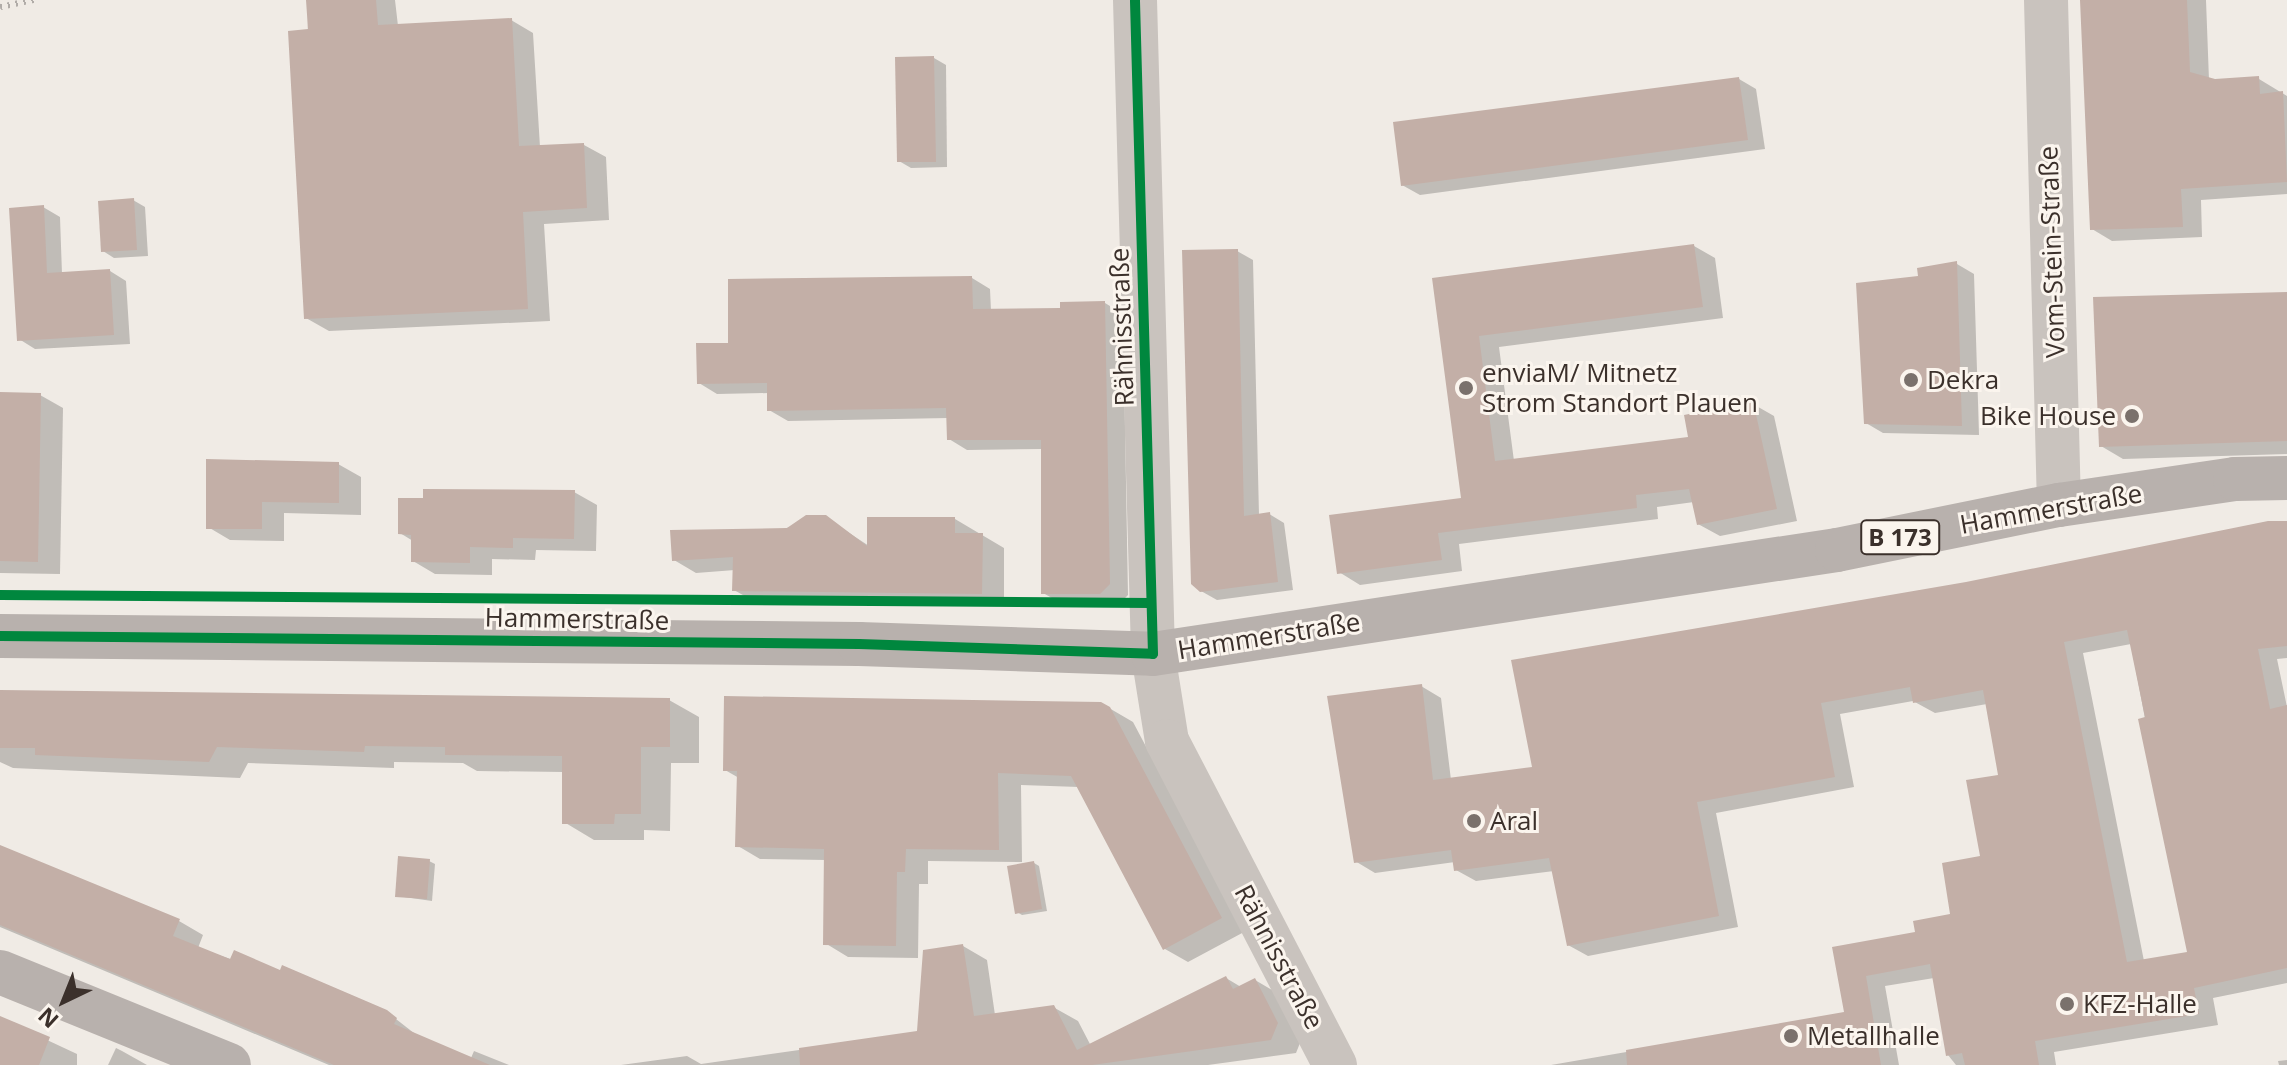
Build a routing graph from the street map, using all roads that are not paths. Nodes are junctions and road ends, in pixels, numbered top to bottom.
1 (1135, 0) edge
2 (2046, 0) edge
3 (2287, 478) edge
4 (2059, 505) junction
5 (0, 636) edge
6 (1153, 654) junction
7 (0, 972) edge
8 (229, 1065) edge
9 (1335, 1065) edge

1 - 6 street, Rähnisstraße
2 - 4 street, Vom-Stein-Straße
3 - 4 main road, Hammerstraße / B 173
4 - 6 main road, Hammerstraße / B 173
5 - 6 main road, Hammerstraße / B 173
6 - 9 street, Rähnisstraße
7 - 8 main road

